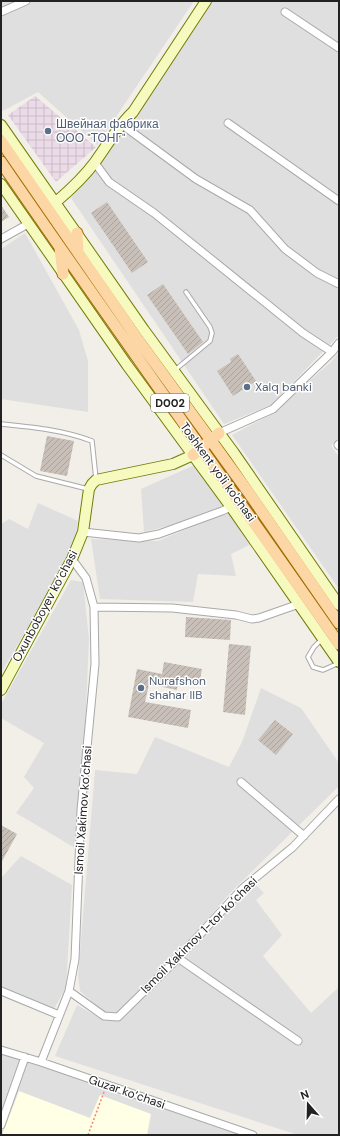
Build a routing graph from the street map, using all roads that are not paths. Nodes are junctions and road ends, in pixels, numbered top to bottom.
1 (26, 1) edge
2 (206, 1) edge
3 (1, 12) edge
4 (285, 12) dead end
5 (339, 48) edge
6 (228, 123) dead end
7 (121, 124) junction
8 (1, 125) edge
9 (1, 141) edge
10 (1, 162) edge
11 (95, 163) junction
12 (1, 184) edge
13 (339, 201) edge
14 (56, 202) junction
15 (28, 224) junction
16 (77, 233) junction
17 (1, 240) edge
18 (60, 248) junction
19 (78, 252) junction
20 (63, 274) junction
21 (339, 284) edge
22 (186, 292) dead end
23 (339, 343) edge
24 (332, 352) junction
25 (174, 370) junction
26 (1, 424) edge
27 (215, 436) junction
28 (197, 452) junction
29 (1, 455) edge
30 (96, 480) junction
31 (89, 489) junction
32 (231, 507) junction
33 (82, 532) junction
34 (72, 558) junction
35 (321, 588) junction
36 (298, 604) junction
37 (339, 605) edge
38 (94, 607) junction
39 (339, 623) edge
40 (323, 638) junction
41 (339, 644) edge
42 (339, 662) edge
43 (1, 690) edge
44 (241, 782) dead end
45 (339, 798) edge
46 (304, 836) junction
47 (178, 958) junction
48 (1, 991) edge
49 (69, 991) junction
50 (59, 1015) junction
51 (298, 1040) dead end
52 (1, 1050) edge
53 (25, 1057) junction
54 (41, 1062) junction
55 (1, 1124) edge
56 (239, 1133) edge
57 (253, 1135) edge

1 - 3 street
2 - 7 street
4 - 5 street
6 - 13 street
7 - 11 street
7 - 21 street
8 - 14 street
9 - 19 main road, Toshkent yo'li ko'chasi / D002
10 - 18 main road, Toshkent yo'li ko'chasi / D002
11 - 14 street
11 - 24 street
12 - 15 street
14 - 16 street
15 - 17 street
15 - 20 street
16 - 19 main road
16 - 25 street
18 - 20 main road
18 - 28 main road, Toshkent yo'li ko'chasi / D002
19 - 27 main road, Toshkent yo'li ko'chasi / D002
20 - 28 street
22 - 25 lane
23 - 24 street
24 - 27 street
25 - 27 street
26 - 30 lane
27 - 28 main road
27 - 35 main road, Toshkent yo'li ko'chasi / D002
28 - 30 street
28 - 32 street
28 - 41 main road, Toshkent yo'li ko'chasi / D002
29 - 31 lane
30 - 31 street, Oxunboboyev ko‘chasi
31 - 33 street, Oxunboboyev ko‘chasi
32 - 33 street
32 - 36 street
33 - 34 street, Oxunboboyev ko‘chasi
34 - 38 street, Ismoil Xakimov ko‘chasi
34 - 43 street, Oxunboboyev ko‘chasi
35 - 37 street
35 - 39 main road, Toshkent yo'li ko'chasi / D002
36 - 38 street
36 - 40 street
38 - 49 street, Ismoil Xakimov ko‘chasi
40 - 42 street
40 - 42 lane
44 - 46 street
45 - 46 street, Ismoil Xakimov 1-tor ko‘chasi
46 - 47 street, Ismoil Xakimov 1-tor ko‘chasi
47 - 49 street, Ismoil Xakimov 1-tor ko‘chasi
47 - 51 street
48 - 50 street
49 - 50 street, Ismoil Xakimov ko‘chasi
50 - 54 street, Ismoil Xakimov ko‘chasi
52 - 53 street, Guzar ko‘chasi
53 - 54 street, Guzar ko‘chasi
53 - 55 street
54 - 56 street, Guzar ko‘chasi
56 - 57 street, Guzar ko‘chasi

